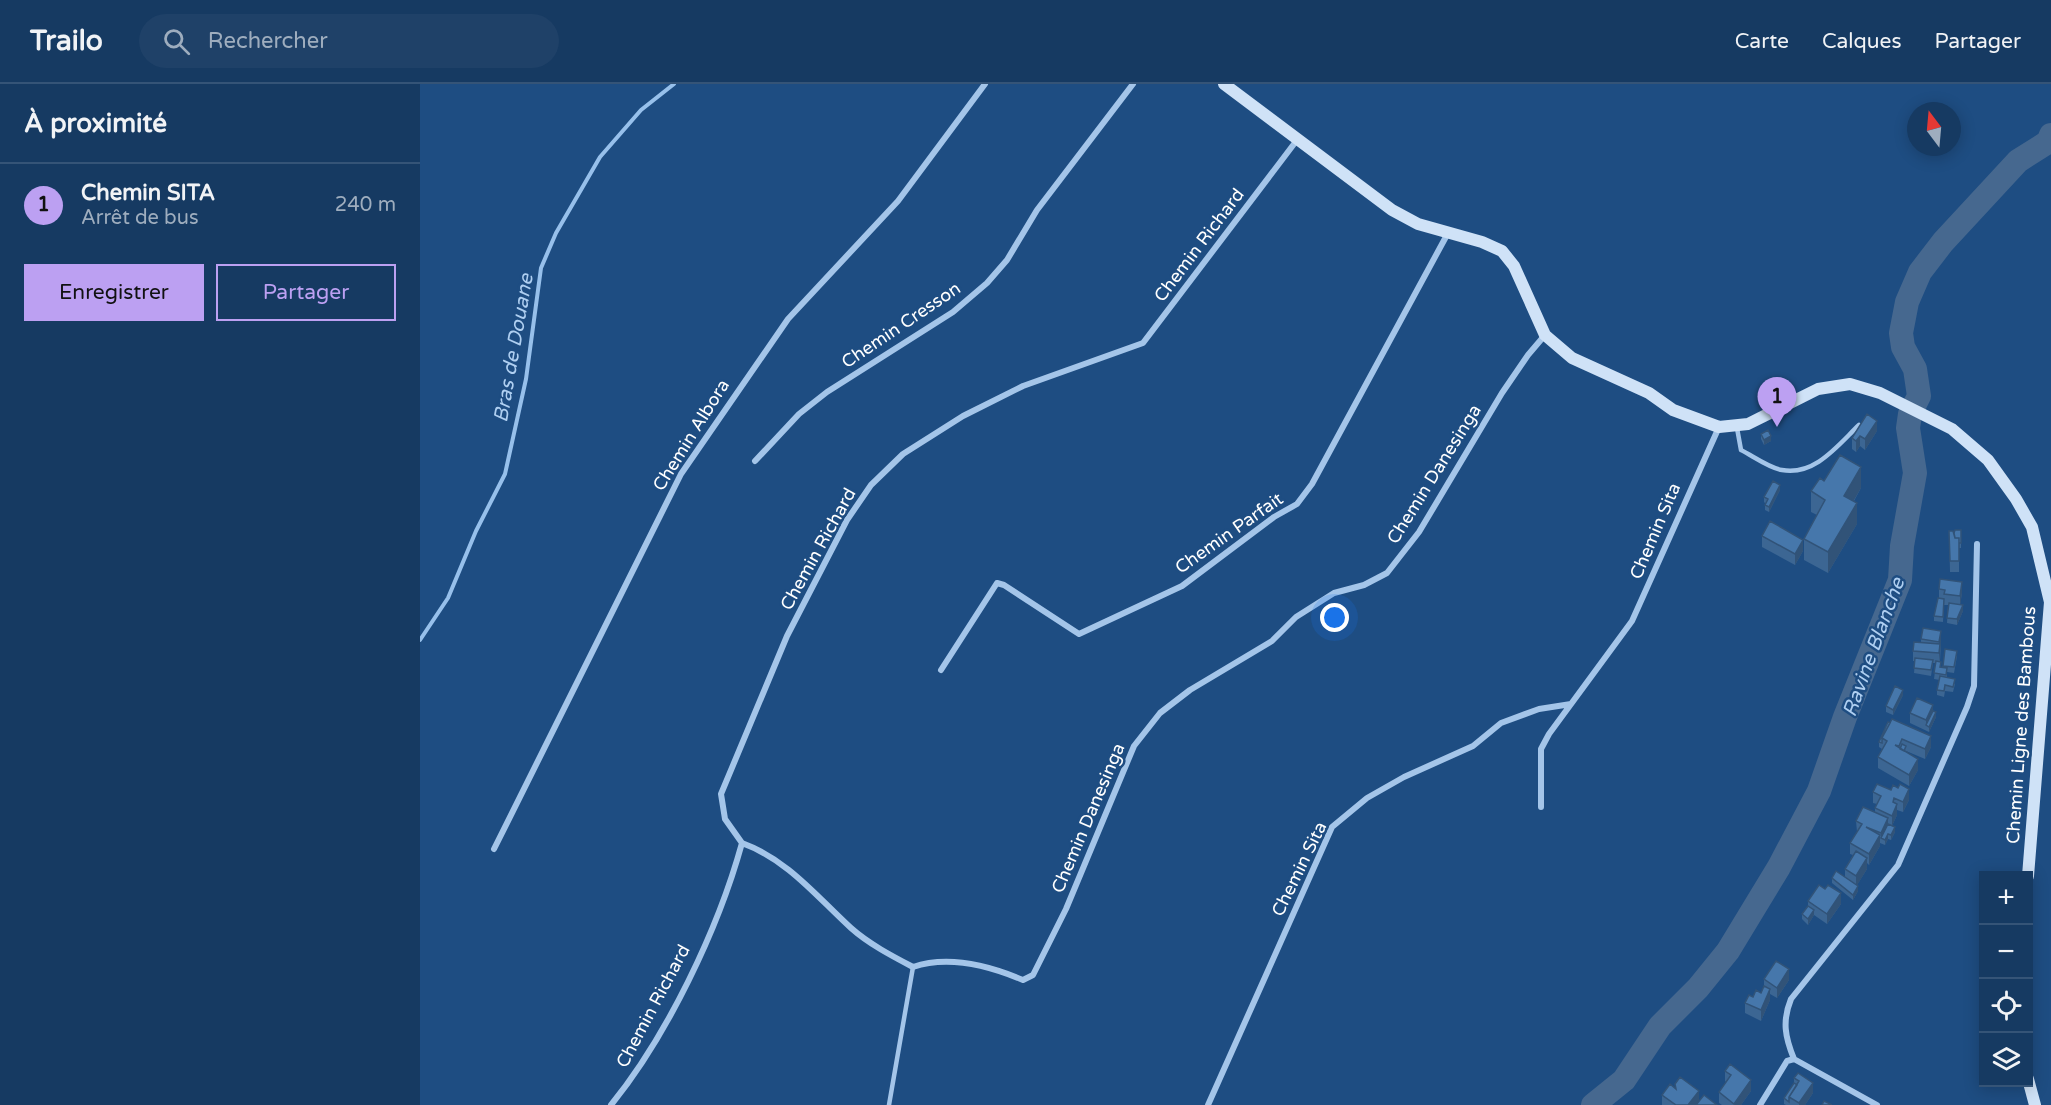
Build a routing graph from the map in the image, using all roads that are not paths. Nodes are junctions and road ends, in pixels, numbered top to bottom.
1 (985, 84) edge
2 (1133, 84) edge
3 (1224, 84) edge
4 (1298, 139) junction
5 (1448, 233) junction
6 (1545, 335) junction
7 (1736, 425) junction
8 (1859, 425) edge
9 (1719, 427) junction
10 (755, 461) dead end
11 (1977, 544) dead end
12 (941, 670) dead end
13 (1571, 704) junction
14 (1541, 807) dead end
15 (742, 843) junction
16 (494, 849) dead end
17 (2028, 871) edge
18 (914, 967) junction
19 (1794, 1059) junction
20 (2030, 1087) edge
21 (1872, 1104) edge
22 (611, 1105) edge
23 (889, 1105) edge
24 (1208, 1105) edge
25 (1760, 1105) edge
26 (2035, 1105) edge

1 - 16 street, Chemin Albora
2 - 10 street, Chemin Cresson
3 - 4 main road
4 - 5 main road
4 - 15 street, Chemin Richard
5 - 6 main road
5 - 12 street, Chemin Parfait
6 - 9 main road
6 - 18 street, Chemin Danesinga
7 - 8 lane
7 - 9 main road, Chemin Ligne des Bambous
7 - 17 main road, Chemin Ligne des Bambous
9 - 13 street, Chemin Sita
11 - 19 street
13 - 14 street, Chemin Sita
13 - 24 street, Chemin Sita
15 - 18 street
15 - 22 street, Chemin Richard
18 - 23 lane
19 - 21 street
19 - 25 street
20 - 26 main road

